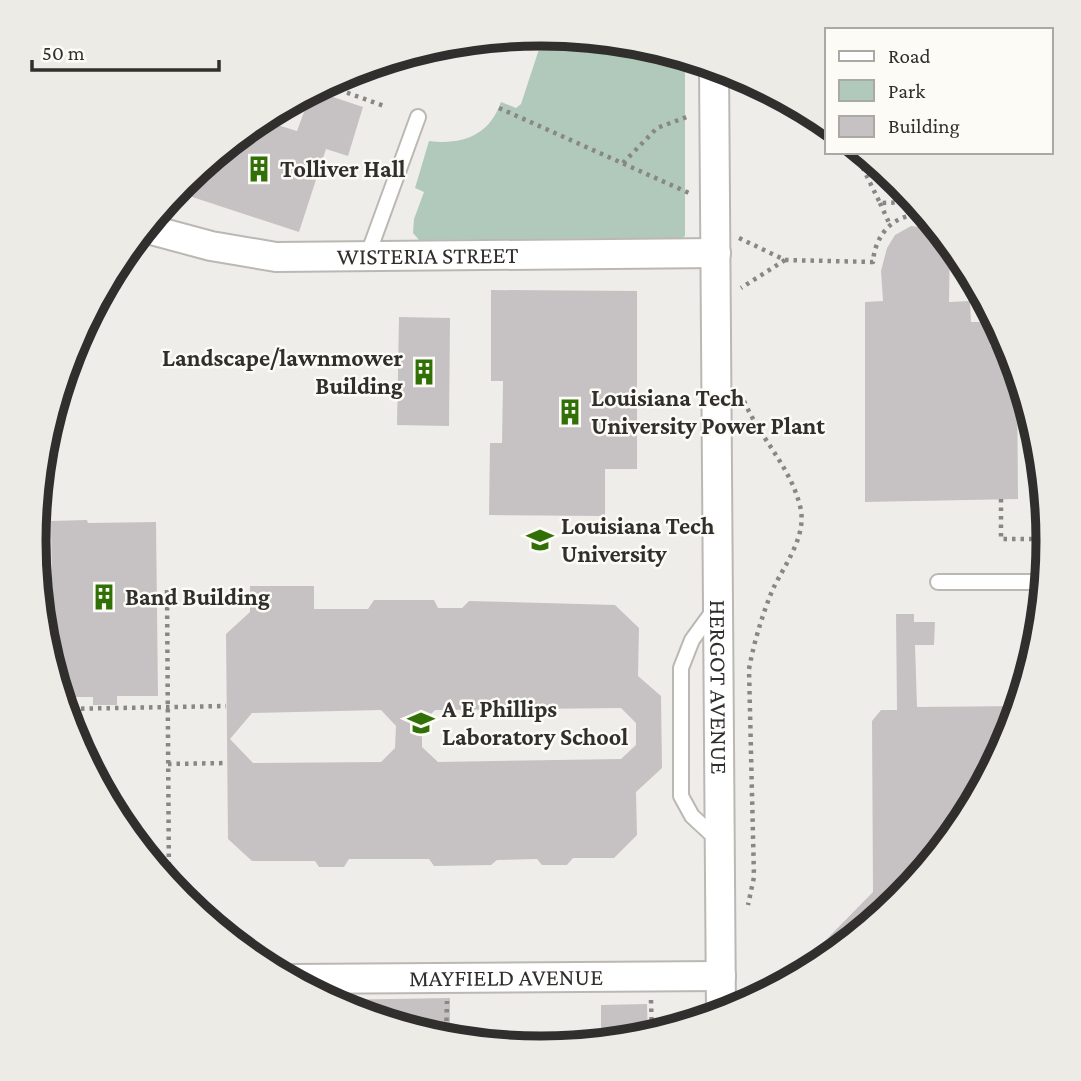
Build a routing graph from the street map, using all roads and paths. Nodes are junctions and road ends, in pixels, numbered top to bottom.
1 (715, 77) edge
2 (339, 89) edge
3 (734, 89) dead end
4 (742, 89) edge
5 (384, 106) dead end
6 (499, 108) dead end
7 (690, 116) dead end
8 (418, 117) dead end
9 (623, 163) junction
10 (860, 163) edge
11 (690, 194) dead end
12 (902, 202) edge
13 (880, 203) junction
14 (915, 216) edge
15 (890, 225) junction
16 (155, 231) edge
17 (725, 245) junction
18 (367, 257) junction
19 (785, 260) junction
20 (735, 292) dead end
21 (740, 393) dead end
22 (1001, 499) dead end
23 (1036, 540) edge
24 (938, 582) dead end
25 (1033, 582) edge
26 (167, 590) dead end
27 (717, 606) junction
28 (226, 706) dead end
29 (167, 707) junction
30 (75, 709) edge
31 (227, 763) dead end
32 (168, 764) junction
33 (719, 841) junction
34 (169, 868) edge
35 (747, 911) dead end
36 (721, 976) junction
37 (312, 979) edge
38 (447, 993) dead end
39 (651, 1000) dead end
40 (721, 1001) edge
41 (652, 1023) edge
42 (446, 1026) edge

1 - 17 street, HERGOT AVENUE
2 - 5 path
3 - 4 path
6 - 9 path
7 - 9 path
8 - 18 lane
9 - 11 path
10 - 13 path
12 - 13 path
13 - 15 path
14 - 15 path
15 - 19 path
16 - 18 street, WISTERIA STREET
17 - 18 street, WISTERIA STREET
17 - 19 path
17 - 27 street, HERGOT AVENUE
19 - 20 path
21 - 35 path
22 - 23 path
24 - 25 lane
26 - 29 path
27 - 33 street, HERGOT AVENUE
27 - 33 lane
28 - 29 path
29 - 30 path
29 - 32 path
31 - 32 path
32 - 34 path
33 - 36 street, HERGOT AVENUE
36 - 37 street, MAYFIELD AVENUE
36 - 40 street, HERGOT AVENUE
38 - 42 path
39 - 41 path

